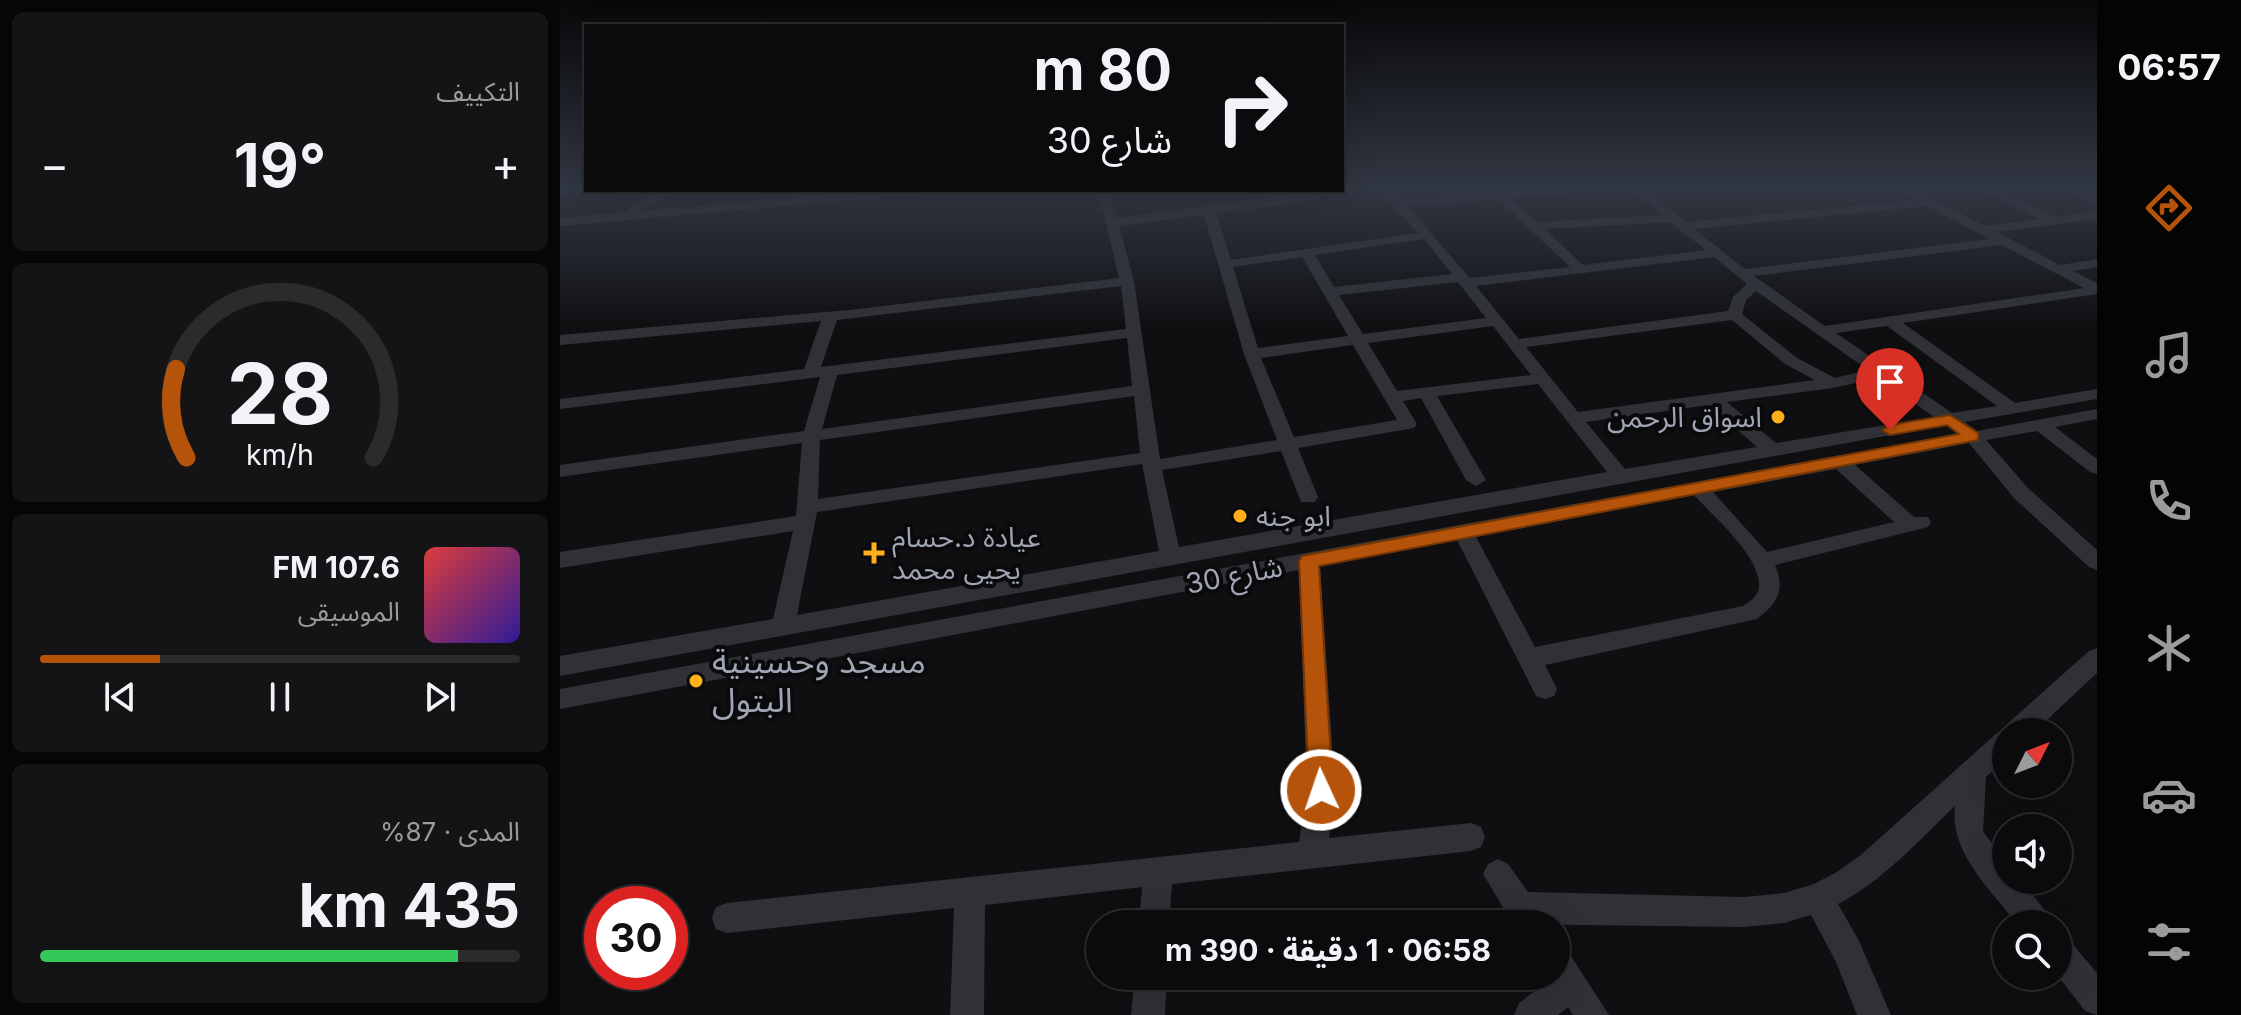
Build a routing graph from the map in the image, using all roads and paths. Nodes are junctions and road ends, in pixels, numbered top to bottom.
1 (1114, 234) edge
2 (1218, 234) edge
3 (1544, 234) edge
4 (1695, 234) edge
5 (1991, 234) edge
6 (1427, 235) joint
7 (2004, 241) junction
8 (1306, 252) junction
9 (1718, 253) junction
10 (2097, 263) edge
11 (1228, 264) junction
12 (1578, 267) junction
13 (2058, 269) junction
14 (1742, 273) junction
15 (1464, 280) junction
16 (1127, 281) junction
17 (1757, 285) junction
18 (2097, 290) edge
19 (1330, 292) junction
20 (831, 314) junction
21 (1735, 315) junction
22 (1496, 321) junction
23 (1892, 323) junction
24 (1821, 331) junction
25 (1133, 333) junction
26 (560, 340) edge
27 (1359, 342) junction
28 (1515, 344) junction
29 (1252, 354) junction
30 (820, 371) junction
31 (1878, 373) junction
32 (1543, 378) junction
33 (1833, 383) junction
34 (1141, 390) junction
35 (1427, 393) junction
36 (2097, 394) edge
37 (1392, 397) junction
38 (1713, 399) junction
39 (560, 404) edge
40 (2097, 414) edge
41 (1574, 418) junction
42 (1950, 420) junction
43 (2011, 420) junction
44 (2040, 424) junction
45 (1973, 436) junction
46 (811, 437) junction
47 (1289, 445) junction
48 (1771, 449) junction
49 (1839, 461) junction
50 (1151, 462) junction
51 (2097, 468) edge
52 (560, 471) edge
53 (1620, 476) junction
54 (1476, 480) dead end
55 (1698, 488) junction
56 (1308, 497) dead end
57 (806, 515) junction
58 (1463, 532) junction
59 (1171, 557) junction
60 (560, 560) edge
61 (1309, 561) junction
62 (1762, 561) junction
63 (2097, 562) edge
64 (1048, 579) junction
65 (995, 588) junction
66 (1051, 609) junction
67 (993, 620) junction
68 (783, 626) junction
69 (1530, 658) junction
70 (2097, 658) edge
71 (560, 666) edge
72 (1545, 689) dead end
73 (560, 699) edge
74 (2031, 718) edge
75 (1992, 754) edge
76 (1973, 771) junction
77 (1471, 837) dead end
78 (1309, 854) junction
79 (1158, 872) junction
80 (1498, 874) dead end
81 (970, 893) junction
82 (1818, 898) junction
83 (1155, 910) edge
84 (1521, 910) edge
85 (2025, 910) edge
86 (1570, 915) edge
87 (727, 918) dead end
88 (2072, 968) edge
89 (1570, 982) edge
90 (1150, 990) edge
91 (1550, 990) edge
92 (2097, 999) edge
93 (967, 1015) edge
94 (1148, 1015) edge
95 (1531, 1015) edge
96 (1592, 1015) edge
97 (1874, 1015) edge

1 - 16 street
2 - 11 street
3 - 12 street
4 - 9 street
5 - 7 street
6 - 8 street
6 - 15 street
7 - 13 street
7 - 14 street
8 - 11 street
8 - 19 street
9 - 12 street
9 - 14 street
10 - 13 street
11 - 29 street
12 - 15 street
13 - 18 street
14 - 17 street
15 - 19 street
15 - 22 street
16 - 20 street
16 - 25 street
17 - 21 street
17 - 24 street
18 - 23 street
19 - 27 street
20 - 26 street
20 - 30 street
21 - 28 street
21 - 33 street
22 - 27 street
22 - 28 street
23 - 24 street
23 - 43 street
24 - 31 street
25 - 30 street
25 - 34 street
27 - 29 street
27 - 37 street
28 - 32 street
29 - 47 street
30 - 39 street
30 - 46 street
31 - 33 street
31 - 42 street
32 - 35 street
32 - 41 street
33 - 38 street
34 - 46 street
34 - 50 street
35 - 37 street
35 - 54 street
36 - 43 street, شارع 30
37 - 47 street
38 - 41 street
38 - 48 street
40 - 44 street, شارع 30
41 - 53 street
42 - 43 street, شارع 30
42 - 45 street
42 - 48 street, شارع 30
43 - 44 street, شارع 30
43 - 45 street, شارع 30
44 - 51 street
45 - 49 street, شارع 30
45 - 63 street
46 - 52 street
46 - 57 street
47 - 50 street
47 - 56 street
48 - 53 street, شارع 30
49 - 55 street, شارع 30
49 - 62 street
50 - 57 street
50 - 59 street
53 - 59 street, شارع 30
55 - 58 street, شارع 30
55 - 62 street
57 - 60 street
57 - 68 street
58 - 61 street, شارع 30
58 - 69 street
59 - 64 street, شارع 30
61 - 66 street, شارع 30
61 - 78 street
62 - 69 street
64 - 65 street, شارع 30
64 - 66 street
65 - 67 street
65 - 68 street, شارع 30
66 - 67 street, شارع 30
67 - 73 street, شارع 30
68 - 71 street, شارع 30
69 - 72 street
70 - 74 street
75 - 76 street
76 - 82 street
76 - 85 street
77 - 78 street
78 - 79 street
79 - 81 street
79 - 83 street
80 - 84 street
81 - 87 street
81 - 93 street
82 - 86 street
82 - 97 street
88 - 92 street
89 - 96 street
90 - 94 street
91 - 95 street

